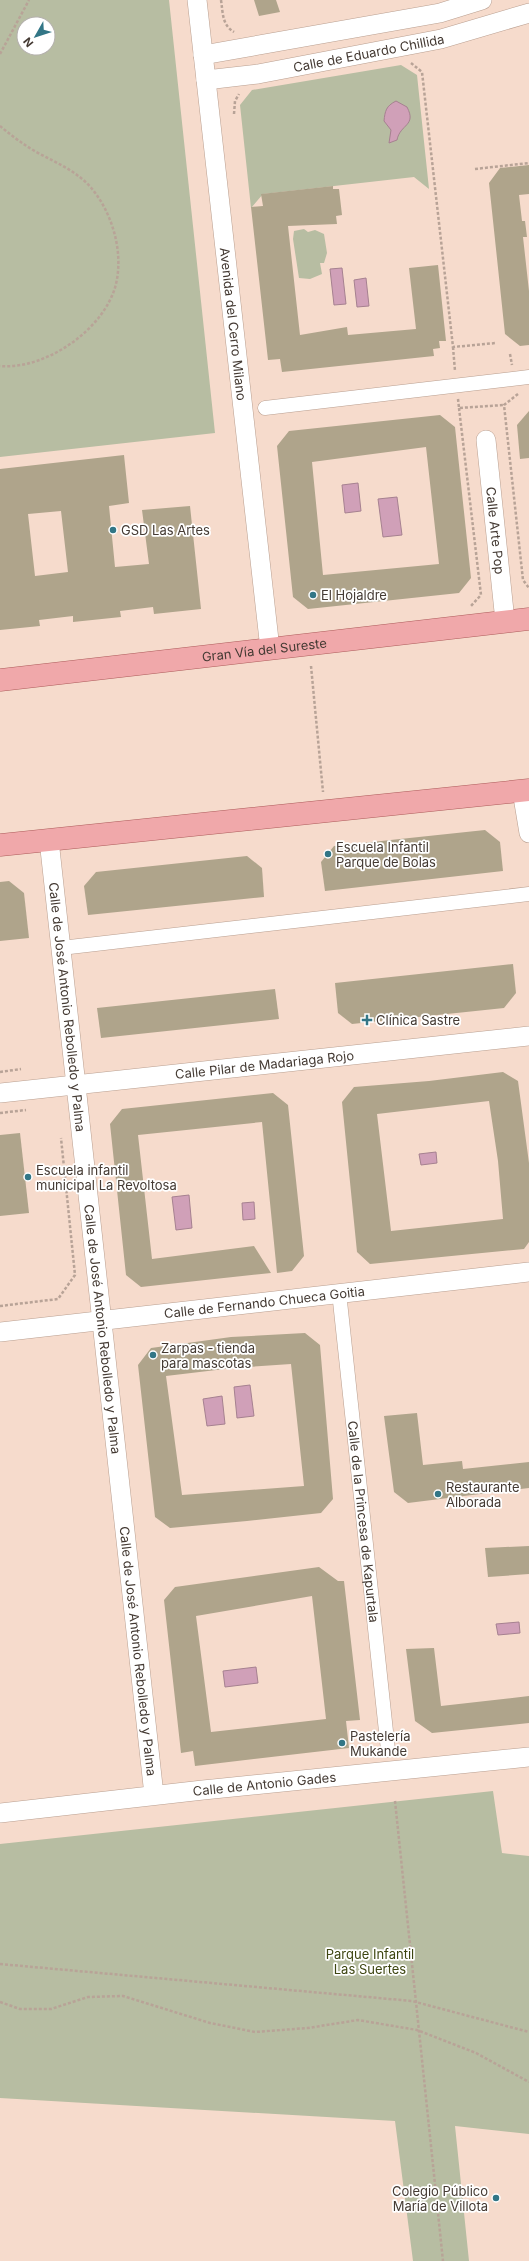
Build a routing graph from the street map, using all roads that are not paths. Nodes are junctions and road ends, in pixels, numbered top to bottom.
1 (197, 0) edge
2 (482, 0) edge
3 (440, 13) junction
4 (529, 13) edge
5 (441, 39) junction
6 (203, 55) junction
7 (206, 80) junction
8 (529, 377) edge
9 (265, 408) dead end
10 (486, 440) dead end
11 (529, 619) edge
12 (505, 621) junction
13 (270, 649) junction
14 (0, 680) edge
15 (526, 790) edge
16 (529, 833) edge
17 (49, 840) junction
18 (0, 845) edge
19 (529, 894) edge
20 (61, 948) junction
21 (529, 1036) edge
22 (76, 1085) junction
23 (0, 1093) edge
24 (529, 1272) edge
25 (339, 1292) junction
26 (101, 1322) junction
27 (0, 1332) edge
28 (388, 1750) dead end
29 (529, 1756) edge
30 (154, 1795) junction
31 (0, 1813) edge

1 - 6 street, Avenida del Cerro Milano
2 - 3 street, Calle de Eduardo Chillida
3 - 5 street
3 - 6 street, Calle de Eduardo Chillida
4 - 5 street, Calle de Eduardo Chillida
5 - 7 street, Calle de Eduardo Chillida
6 - 7 street, Avenida del Cerro Milano
7 - 13 street, Avenida del Cerro Milano
8 - 9 street
10 - 12 street, Calle Arte Pop
11 - 12 main road, Gran Vía del Sureste
12 - 13 main road, Gran Vía del Sureste
13 - 14 main road, Gran Vía del Sureste
15 - 16 street
15 - 17 main road
17 - 18 main road
17 - 20 street, Calle de José Antonio Rebolledo y Palma
19 - 20 street
20 - 22 street, Calle de José Antonio Rebolledo y Palma
21 - 22 street, Calle Pilar de Madariaga Rojo
22 - 23 street, Calle Pilar de Madariaga Rojo
22 - 26 street, Calle de José Antonio Rebolledo y Palma
24 - 25 street, Calle de Fernando Chueca Goitia
25 - 26 street, Calle de Fernando Chueca Goitia
25 - 28 street, Calle de la Princesa de Kapurtala
26 - 27 street, Calle de Fernando Chueca Goitia
26 - 30 street, Calle de José Antonio Rebolledo y Palma
29 - 30 street, Calle de Antonio Gades
30 - 31 street, Calle de Antonio Gades

